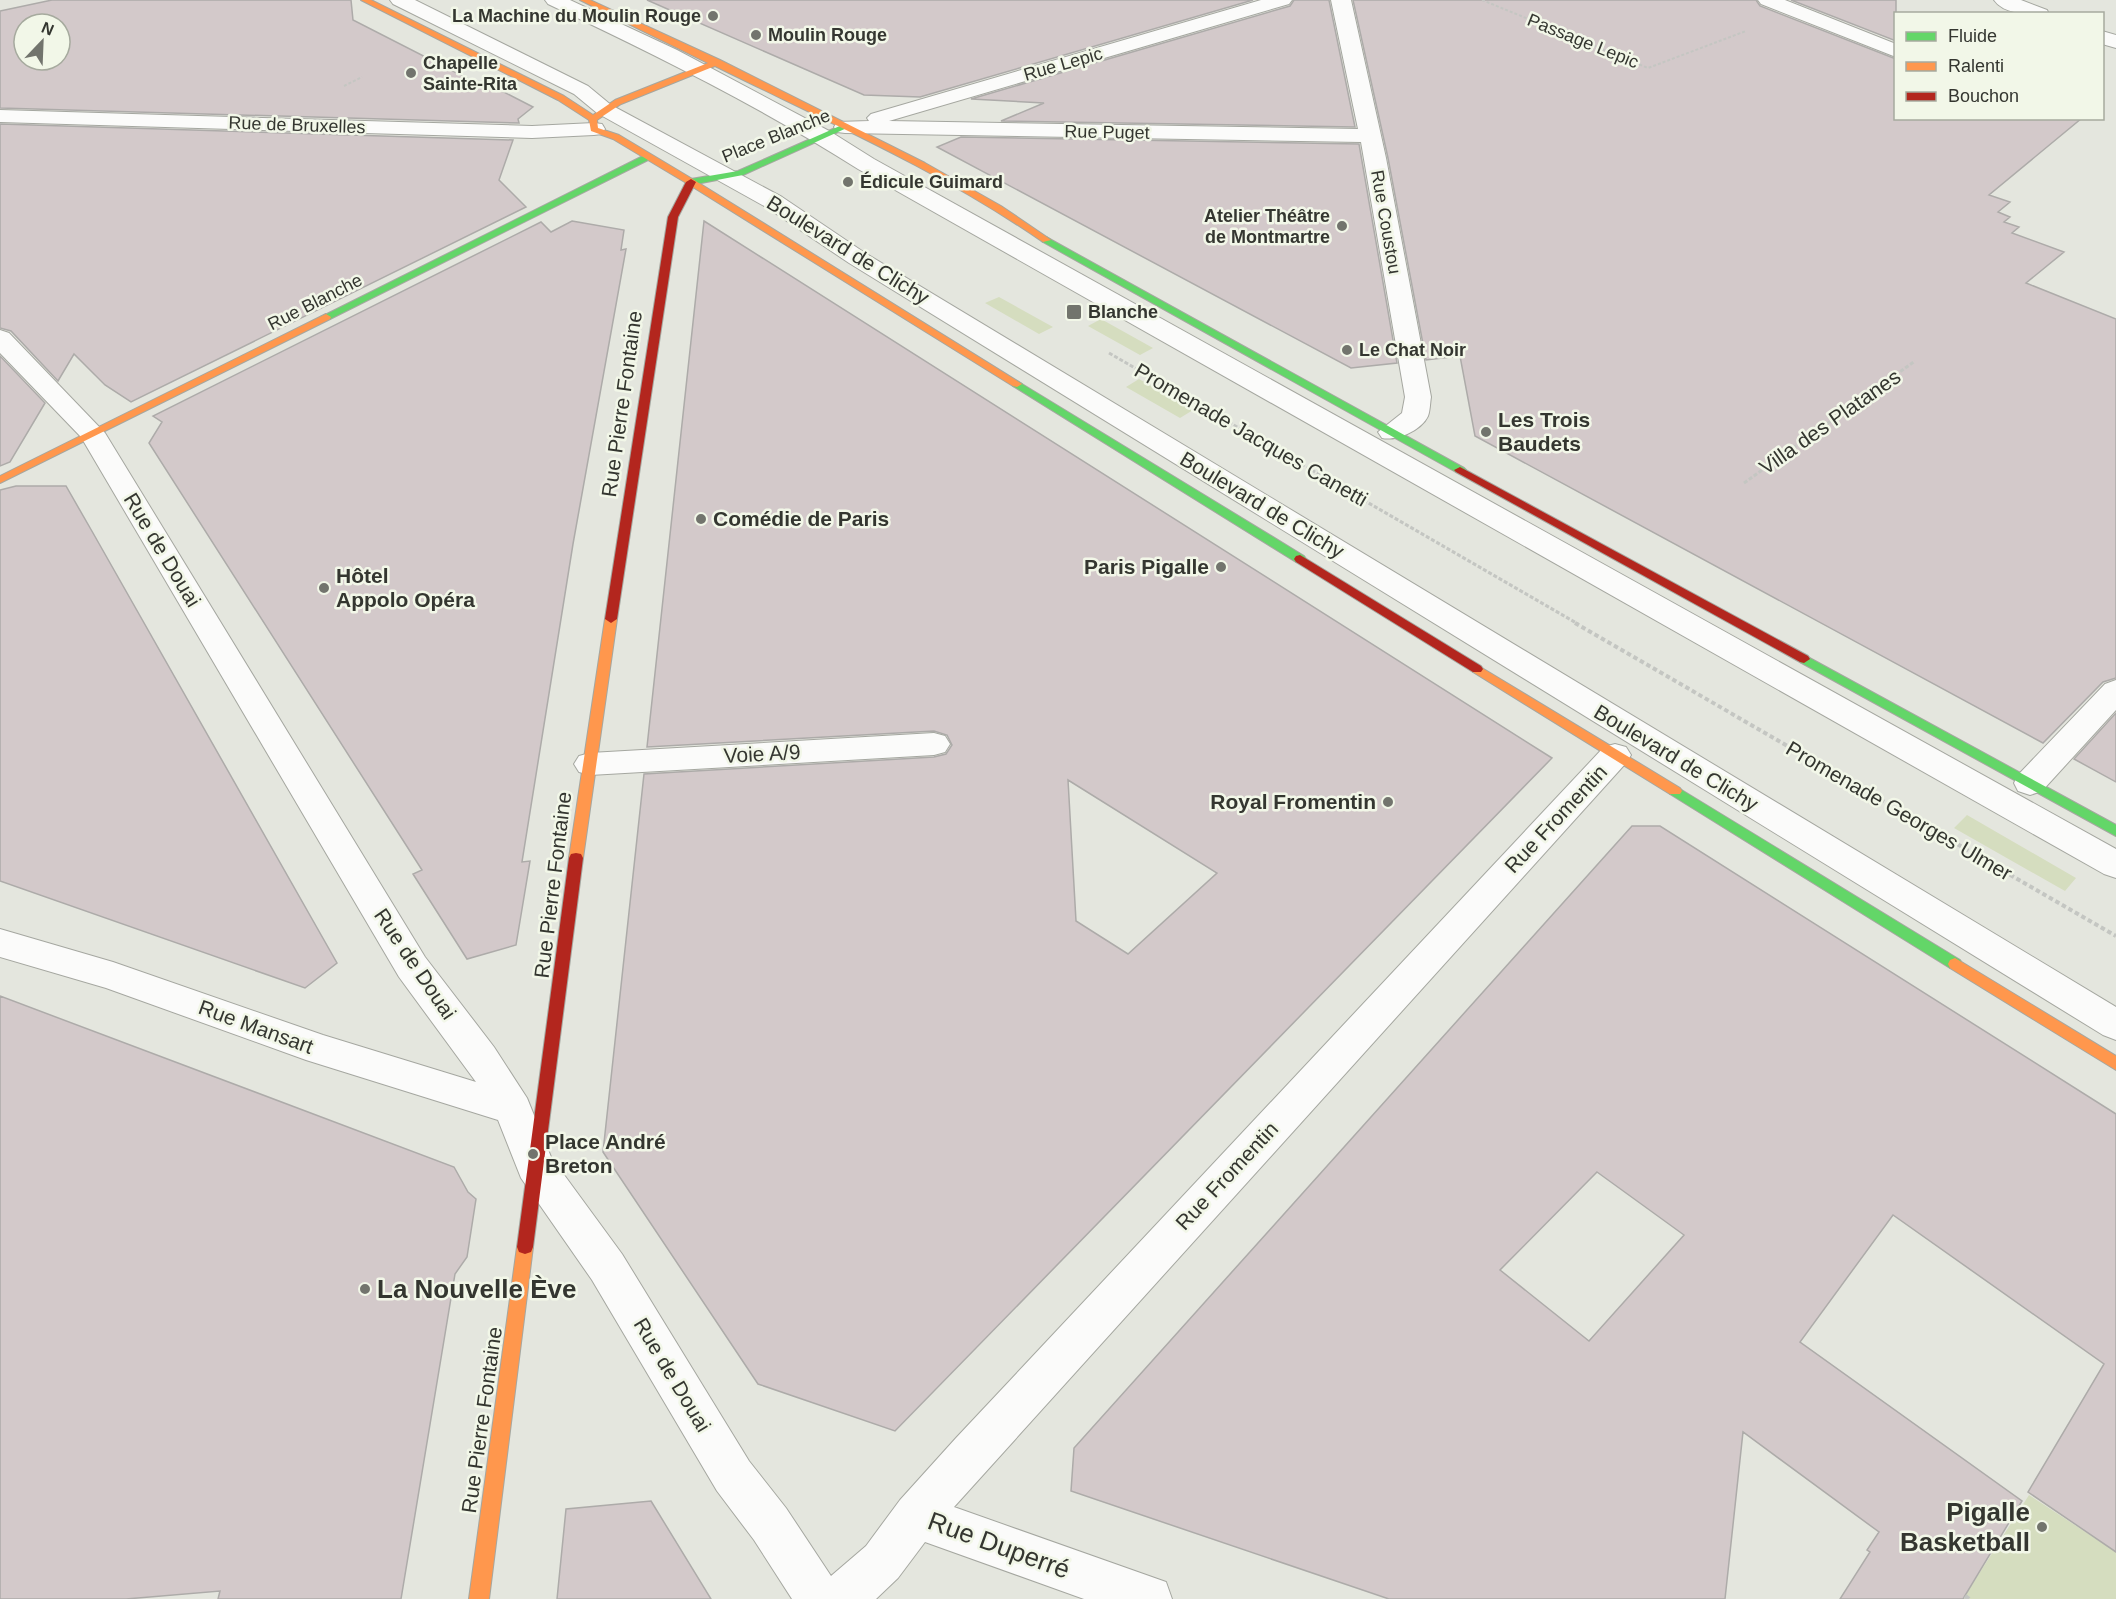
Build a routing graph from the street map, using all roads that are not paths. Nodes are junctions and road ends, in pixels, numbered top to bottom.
1 (365, 0) edge
2 (400, 0) edge
3 (555, 0) edge
4 (584, 0) edge
5 (1282, 0) edge
6 (1341, 0) edge
7 (1768, 0) edge
8 (2004, 0) edge
9 (2035, 12) edge
10 (1894, 50) edge
11 (708, 66) junction
12 (0, 116) edge
13 (597, 119) junction
14 (834, 132) junction
15 (1370, 136) junction
16 (647, 157) junction
17 (727, 176) junction
18 (691, 183) junction
19 (0, 338) edge
20 (1391, 432) junction
21 (92, 433) junction
22 (0, 480) edge
23 (2116, 691) edge
24 (934, 744) dead end
25 (1615, 755) junction
26 (590, 764) junction
27 (2030, 783) junction
28 (2116, 831) edge
29 (2116, 865) edge
30 (0, 943) edge
31 (2116, 1025) edge
32 (2116, 1064) edge
33 (513, 1109) junction
34 (535, 1166) junction
35 (916, 1516) junction
36 (479, 1599) edge
37 (819, 1599) edge
38 (841, 1599) edge
39 (1149, 1599) edge

1 - 13 main road, Boulevard de Clichy
2 - 13 street, Boulevard de Clichy
3 - 11 street
4 - 11 main road
5 - 14 street, Rue Lepic
6 - 15 street, Rue Coustou
7 - 10 street
8 - 9 street
11 - 13 main road
11 - 14 street
12 - 13 street, Rue de Bruxelles
13 - 16 main road
13 - 17 street, Boulevard de Clichy
14 - 15 street, Rue Puget
14 - 17 main road, Place Blanche
14 - 20 main road
14 - 29 street
15 - 20 street, Rue Coustou
16 - 18 main road
16 - 21 main road, Rue Blanche
17 - 18 main road, Place Blanche
17 - 31 street, Boulevard de Clichy
18 - 25 main road, Boulevard de Clichy
18 - 26 main road, Rue Pierre Fontaine
19 - 21 street, Rue de Douai
20 - 27 main road
21 - 22 main road, Rue Blanche
21 - 33 street, Rue de Douai
23 - 27 street
24 - 26 street, Voie A/9
25 - 32 main road, Boulevard de Clichy
25 - 35 street, Rue Fromentin
26 - 34 main road, Rue Pierre Fontaine
27 - 28 main road
30 - 33 street, Rue Mansart
33 - 34 street, Rue de Douai
34 - 36 main road, Rue Pierre Fontaine
34 - 37 street, Rue de Douai
35 - 38 street, Rue Fromentin
35 - 39 street, Rue Duperré

